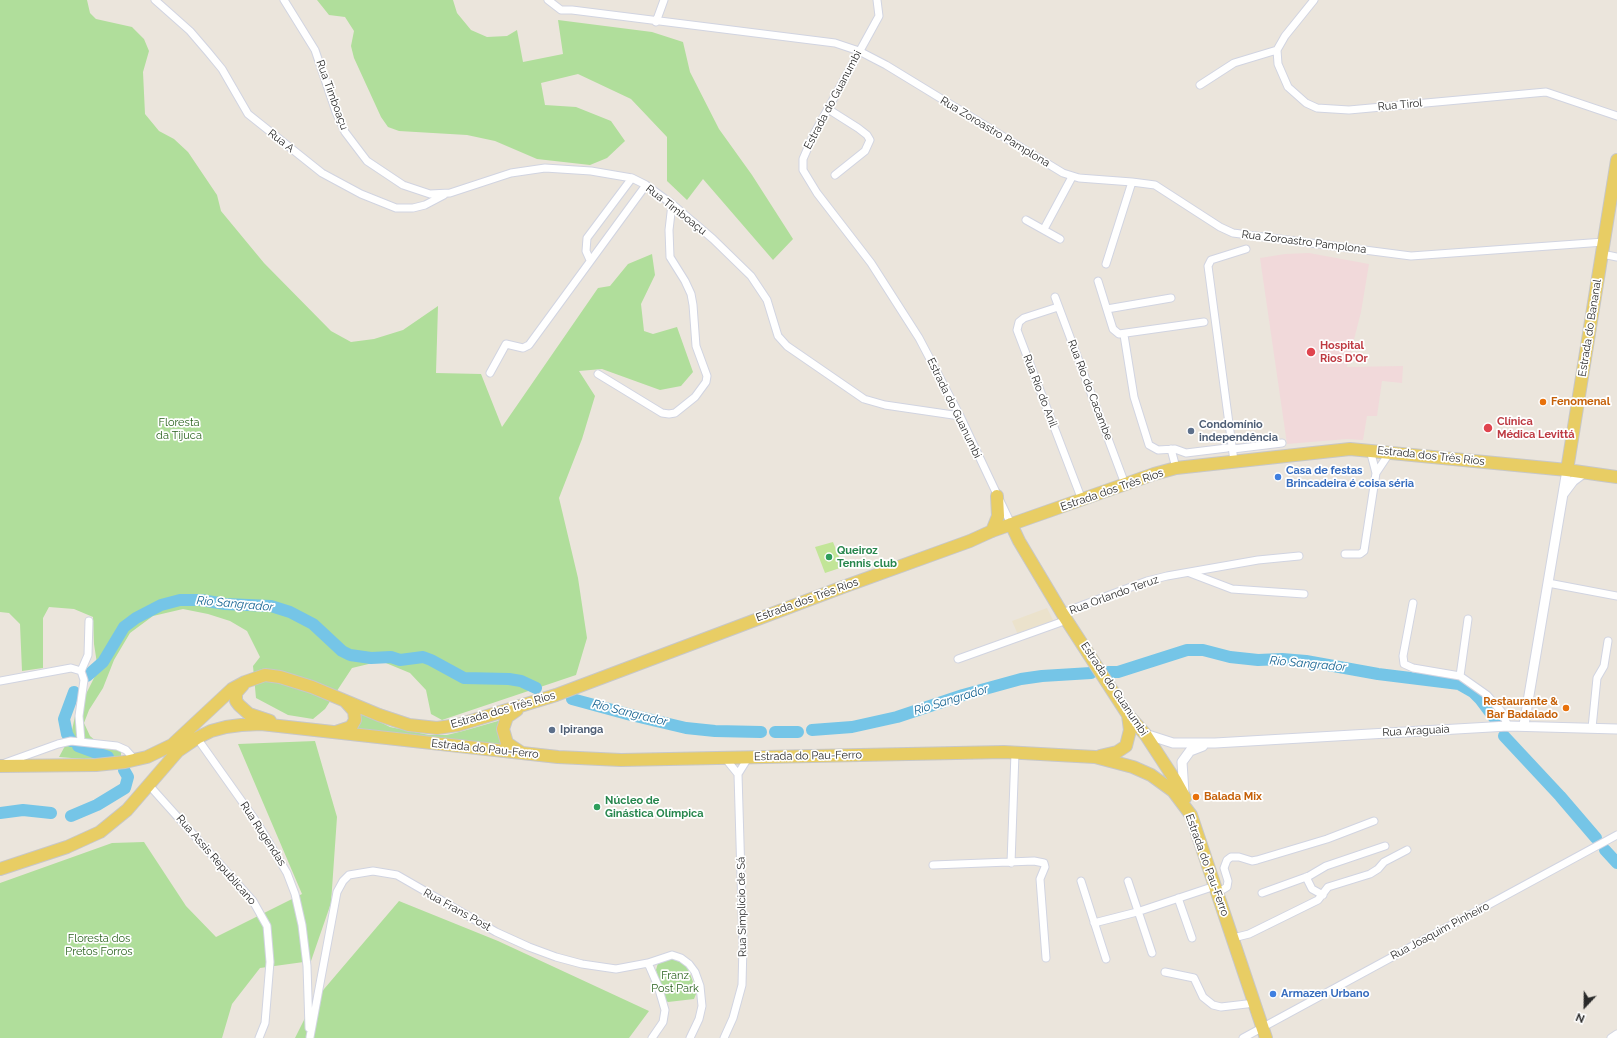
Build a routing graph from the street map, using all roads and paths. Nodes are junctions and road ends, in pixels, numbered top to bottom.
1 (155, 0) edge
2 (284, 0) edge
3 (548, 0) edge
4 (664, 0) edge
5 (877, 0) edge
6 (1314, 0) edge
7 (656, 22) junction
8 (1277, 50) junction
9 (860, 51) junction
10 (1200, 85) dead end
11 (828, 109) junction
12 (1617, 116) edge
13 (1617, 160) edge
14 (835, 175) dead end
15 (1072, 177) junction
16 (632, 178) junction
17 (1132, 182) junction
18 (646, 185) junction
19 (450, 193) junction
20 (672, 204) junction
21 (1026, 220) dead end
22 (1044, 229) junction
23 (1060, 239) dead end
24 (1604, 242) junction
25 (1246, 249) dead end
26 (1602, 254) junction
27 (1617, 257) edge
28 (590, 260) junction
29 (1106, 264) dead end
30 (1098, 281) dead end
31 (1054, 297) dead end
32 (1171, 298) dead end
33 (1058, 307) junction
34 (1107, 309) junction
35 (1204, 322) dead end
36 (1124, 335) junction
37 (490, 373) dead end
38 (598, 374) dead end
39 (960, 416) junction
40 (1282, 443) dead end
41 (1171, 449) junction
42 (1370, 450) junction
43 (1390, 452) junction
44 (1231, 453) junction
45 (1176, 468) junction
46 (1567, 470) junction
47 (1585, 472) junction
48 (1376, 473) junction
49 (1617, 476) edge
50 (1125, 484) junction
51 (997, 496) junction
52 (1562, 496) junction
53 (1082, 500) junction
54 (1042, 514) junction
55 (1011, 524) junction
56 (989, 533) junction
57 (1019, 541) junction
58 (1345, 554) dead end
59 (1299, 556) dead end
60 (1190, 572) junction
61 (1548, 583) junction
62 (1304, 594) dead end
63 (1617, 596) edge
64 (1413, 603) dead end
65 (1065, 617) junction
66 (1468, 619) dead end
67 (89, 621) dead end
68 (1608, 641) dead end
69 (958, 659) dead end
70 (81, 671) junction
71 (1460, 676) junction
72 (0, 681) edge
73 (245, 682) junction
74 (346, 702) junction
75 (521, 707) junction
76 (1128, 715) junction
77 (1524, 725) junction
78 (1508, 726) junction
79 (286, 727) junction
80 (1592, 728) junction
81 (1617, 730) edge
82 (333, 732) junction
83 (1145, 734) junction
84 (197, 738) junction
85 (81, 741) junction
86 (1215, 743) junction
87 (175, 748) junction
88 (1015, 753) junction
89 (524, 754) junction
90 (1095, 757) junction
91 (725, 758) junction
92 (748, 758) junction
93 (135, 760) junction
94 (0, 765) edge
95 (738, 774) junction
96 (148, 784) junction
97 (1184, 794) junction
98 (1191, 815) junction
99 (1374, 821) dead end
100 (1617, 835) edge
101 (1385, 846) dead end
102 (1407, 850) dead end
103 (1011, 863) junction
104 (933, 865) dead end
105 (0, 869) edge
106 (1306, 877) junction
107 (1081, 881) dead end
108 (1128, 881) dead end
109 (1216, 889) junction
110 (1262, 892) dead end
111 (1323, 895) junction
112 (1178, 898) junction
113 (1137, 912) junction
114 (1094, 923) junction
115 (1192, 938) dead end
116 (1233, 938) junction
117 (1152, 953) dead end
118 (1046, 958) dead end
119 (1106, 959) dead end
120 (648, 963) junction
121 (1165, 972) dead end
122 (1255, 1003) junction
123 (1264, 1032) edge
124 (1617, 1034) edge
125 (310, 1037) edge
126 (259, 1038) edge
127 (652, 1038) edge
128 (690, 1038) edge
129 (724, 1038) edge
130 (1243, 1038) edge
131 (1611, 1038) edge

1 - 19 street, Rua A
2 - 19 street, Rua Timboaçu
3 - 7 street
4 - 7 street
5 - 9 street, Estrada do Guanumbi
6 - 8 street
7 - 9 street
8 - 10 street
8 - 12 street, Rua Tirol
9 - 11 street, Estrada do Guanumbi
9 - 15 street, Rua Zoroastro Pamplona
11 - 14 street
11 - 39 street, Estrada do Guanumbi
13 - 24 main road, Estrada do Bananal
15 - 17 street, Rua Zoroastro Pamplona
15 - 22 street
16 - 18 street, Rua Timboaçu
16 - 19 street, Rua Timboaçu
16 - 28 street
17 - 24 street, Rua Zoroastro Pamplona
17 - 29 street
18 - 20 street, Rua Timboaçu
18 - 28 street
20 - 38 street
20 - 39 street, Rua Timboaçu
21 - 22 street
22 - 23 street
24 - 26 main road, Estrada do Bananal
25 - 44 street
26 - 27 street
26 - 46 main road, Estrada do Bananal
28 - 37 street
30 - 34 street
31 - 33 street, Rua Rio do Cacambe
32 - 34 street
33 - 50 street, Rua Rio do Cacambe
33 - 53 street, Rua Rio do Anil
34 - 36 street
35 - 36 street
36 - 41 street
39 - 51 street, Estrada do Guanumbi
40 - 44 street
41 - 44 street
41 - 45 street
42 - 43 main road, Estrada dos Três Rios
42 - 44 main road, Estrada dos Três Rios
42 - 48 street
43 - 46 main road, Estrada dos Três Rios
43 - 48 street
44 - 45 main road, Estrada dos Três Rios
45 - 50 main road, Estrada dos Três Rios
46 - 47 main road, Estrada dos Três Rios
46 - 52 street, Estrada do Bananal
47 - 49 main road, Estrada dos Três Rios
47 - 52 street, Estrada do Bananal
48 - 58 street
50 - 53 main road, Estrada dos Três Rios
51 - 55 street, Estrada do Guanumbi
51 - 56 main road
52 - 61 street, Estrada do Bananal
53 - 54 main road, Estrada dos Três Rios
54 - 55 main road, Estrada dos Três Rios
54 - 57 main road
55 - 56 main road, Estrada dos Três Rios
55 - 57 main road, Estrada do Guanumbi
56 - 57 main road
56 - 75 main road, Estrada dos Três Rios
57 - 65 main road, Estrada do Guanumbi
59 - 60 street, Rua Orlando Teruz
60 - 62 street
60 - 65 street, Rua Orlando Teruz
61 - 63 street
61 - 77 street, Estrada do Bananal
64 - 71 street
65 - 69 street, Rua Orlando Teruz
65 - 76 main road, Estrada do Guanumbi
66 - 71 street
67 - 70 street
68 - 80 street
70 - 72 street
70 - 85 street
71 - 78 street
73 - 74 main road, Estrada dos Três Rios
73 - 79 main road
73 - 87 main road, Estrada dos Três Rios
74 - 75 main road, Estrada dos Três Rios
74 - 82 main road
75 - 89 main road
76 - 83 main road, Estrada do Guanumbi
76 - 90 main road
77 - 78 street, Rua Araguaia
77 - 80 street, Rua Araguaia
78 - 86 street, Rua Araguaia
79 - 82 main road, Estrada do Pau-Ferro
79 - 84 main road, Estrada do Pau-Ferro
80 - 81 street, Rua Araguaia
82 - 89 main road, Estrada do Pau-Ferro
83 - 86 street, Rua Araguaia
83 - 97 main road, Estrada do Guanumbi
84 - 87 main road, Estrada do Pau-Ferro
84 - 125 street, Rua Rugendas
85 - 93 street
85 - 94 street
86 - 97 street, Rua Araguaia
87 - 93 main road
87 - 96 main road, Estrada dos Três Rios
88 - 90 main road, Estrada do Pau-Ferro
88 - 92 main road, Estrada do Pau-Ferro
88 - 103 street
89 - 91 main road, Estrada do Pau-Ferro
90 - 98 main road, Estrada do Pau-Ferro
91 - 92 main road, Estrada do Pau-Ferro
91 - 95 street
92 - 95 street
93 - 94 main road
95 - 129 street, Rua Simplício de Sá
96 - 105 main road, Estrada dos Três Rios
96 - 126 street, Rua Assis Republicano
97 - 98 main road, Estrada do Guanumbi
98 - 109 main road, Estrada do Pau-Ferro
99 - 109 street
100 - 123 street, Rua Joaquim Pinheiro
101 - 106 street
102 - 111 street
103 - 104 street
103 - 118 street
106 - 110 street
106 - 111 street
107 - 114 street
108 - 113 street
109 - 112 street
109 - 116 main road, Estrada do Pau-Ferro
111 - 116 street
112 - 113 street
112 - 115 street
113 - 114 street
113 - 117 street
114 - 119 street
116 - 122 main road, Estrada do Pau-Ferro
120 - 125 street, Rua Frans Post
120 - 127 street
120 - 128 street
121 - 122 street
122 - 123 main road, Estrada do Pau-Ferro
123 - 130 street
124 - 131 street

